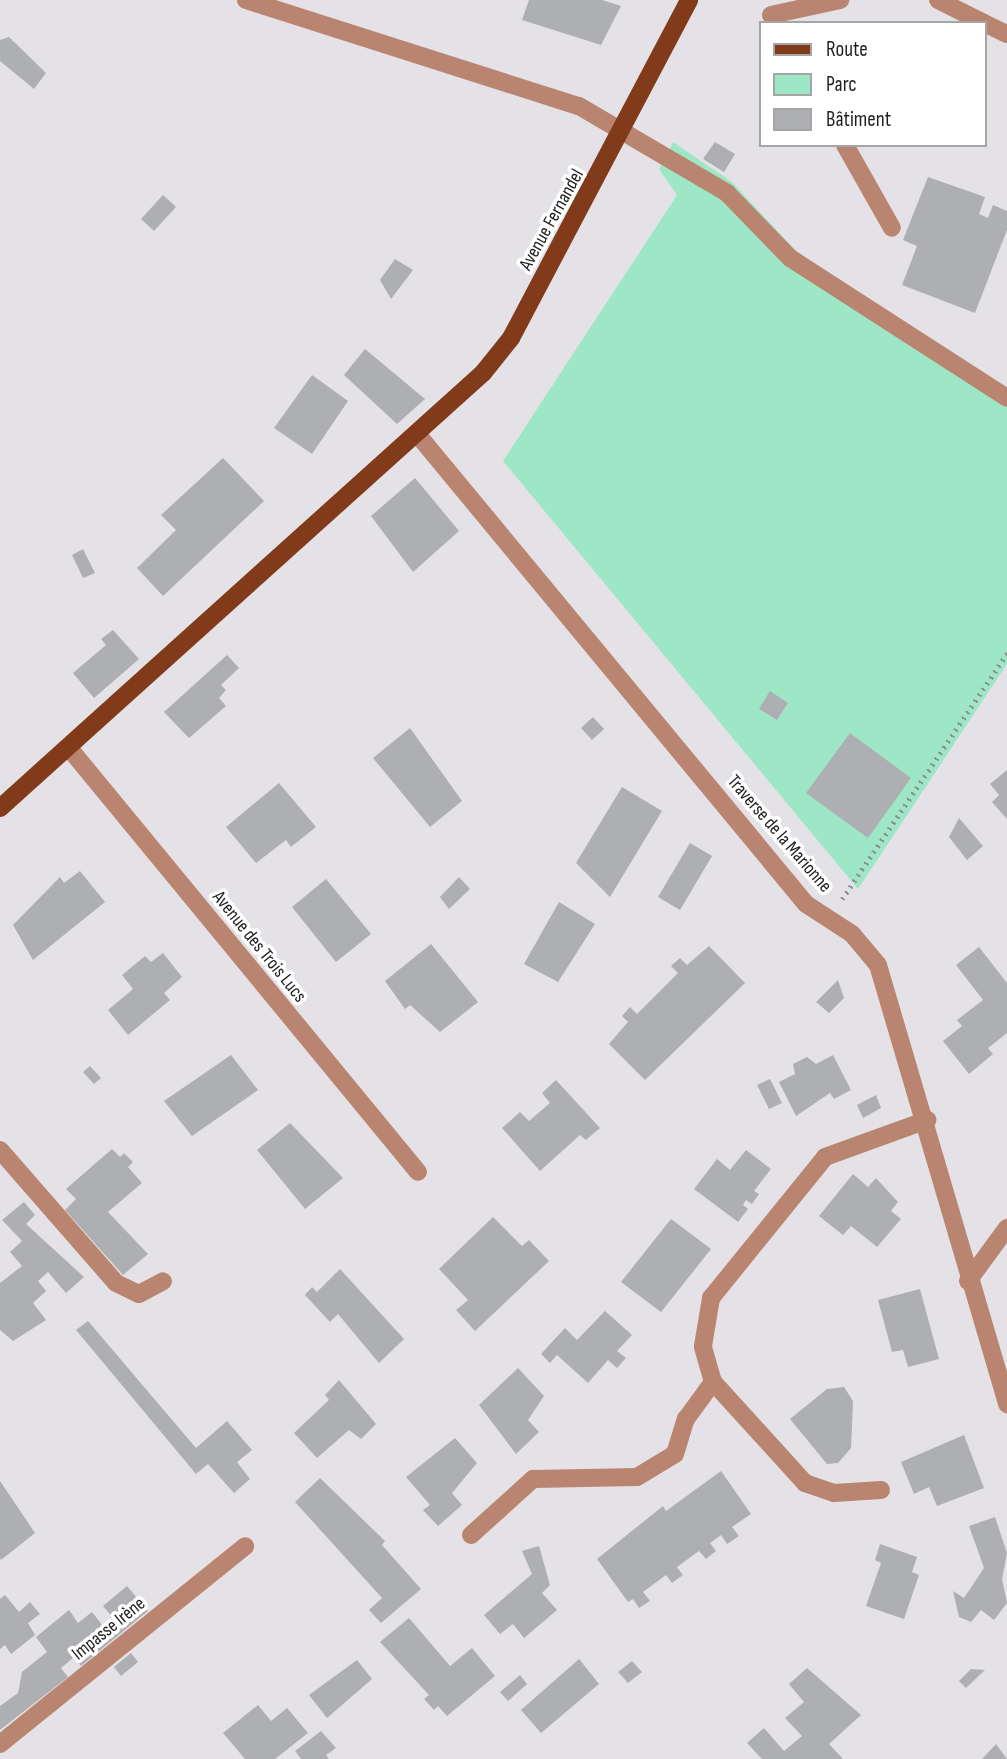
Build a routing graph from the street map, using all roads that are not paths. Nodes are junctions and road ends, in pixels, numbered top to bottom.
1 (246, 0) edge
2 (689, 0) edge
3 (760, 0) edge
4 (840, 0) edge
5 (938, 0) edge
6 (773, 19) edge
7 (980, 21) edge
8 (986, 24) edge
9 (1007, 34) edge
10 (622, 132) junction
11 (846, 147) edge
12 (892, 228) dead end
13 (1007, 398) edge
14 (418, 435) junction
15 (69, 748) junction
16 (0, 808) edge
17 (927, 1120) junction
18 (0, 1150) edge
19 (418, 1172) dead end
20 (1007, 1228) edge
21 (163, 1281) dead end
22 (968, 1281) junction
23 (713, 1382) junction
24 (1007, 1404) edge
25 (881, 1490) dead end
26 (471, 1535) dead end
27 (245, 1546) dead end
28 (0, 1745) edge

1 - 10 street
2 - 10 main road, Avenue Fernandel
3 - 6 street
4 - 6 street
5 - 7 street
8 - 9 street
10 - 13 street
10 - 14 main road, Avenue Fernandel
11 - 12 street
14 - 15 main road
14 - 17 street, Traverse de la Marionne
15 - 16 main road
15 - 19 street, Avenue des Trois Lucs
17 - 22 street, Traverse de la Marionne
17 - 23 street
18 - 21 street
20 - 22 street
22 - 24 street, Traverse de la Marionne
23 - 25 street
23 - 26 street
27 - 28 street, Impasse Irène

